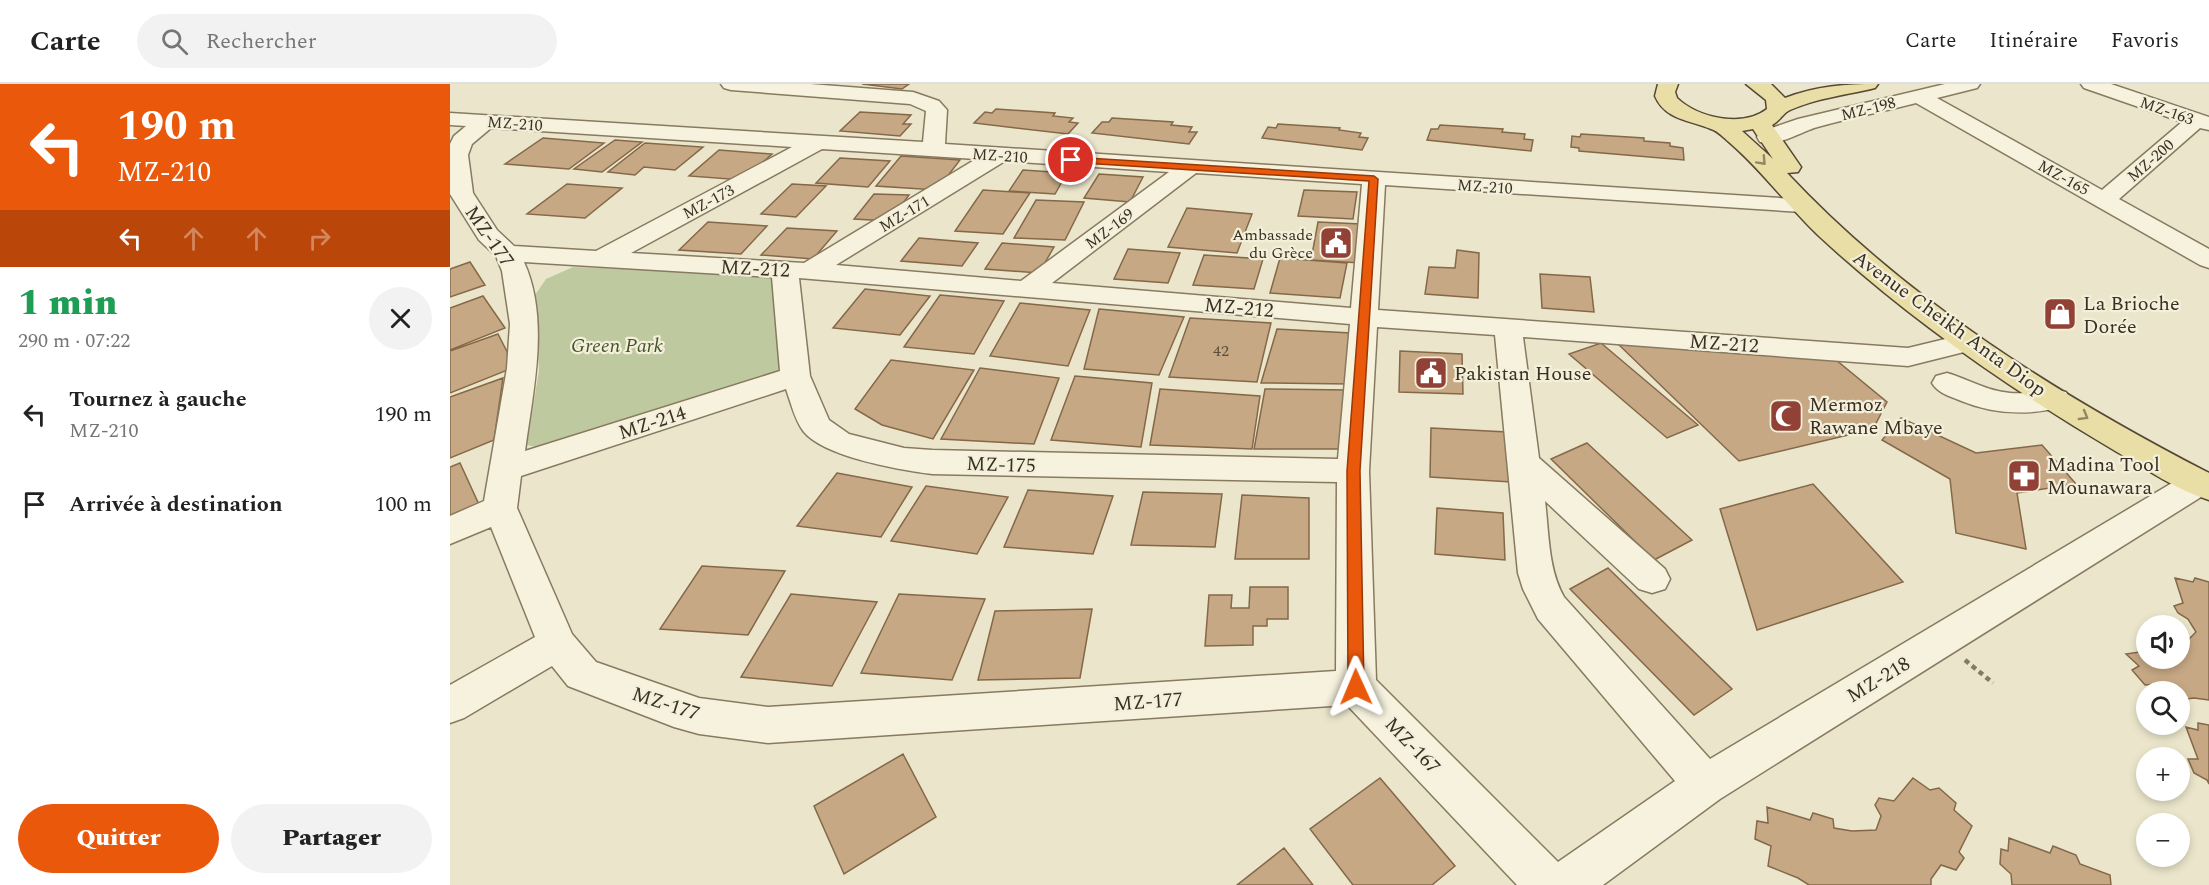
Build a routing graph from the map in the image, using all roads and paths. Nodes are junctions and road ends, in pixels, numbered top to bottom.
1 (731, 84) edge
2 (1668, 84) edge
3 (1756, 84) edge
4 (1868, 84) edge
5 (1970, 84) edge
6 (2091, 84) edge
7 (1918, 96) junction
8 (450, 118) edge
9 (486, 121) junction
10 (1769, 122) junction
11 (2203, 122) edge
12 (1718, 123) junction
13 (817, 143) junction
14 (933, 151) junction
15 (999, 155) junction
16 (1190, 167) junction
17 (1374, 179) junction
18 (2104, 200) junction
19 (1802, 206) junction
20 (507, 253) junction
21 (600, 259) junction
22 (2209, 260) edge
23 (797, 270) junction
24 (1027, 289) junction
25 (1363, 317) junction
26 (1508, 327) junction
27 (1970, 342) junction
28 (795, 376) junction
29 (1947, 383) dead end
30 (2055, 399) junction
31 (1523, 462) junction
32 (508, 468) junction
33 (1353, 471) junction
34 (2206, 478) edge
35 (500, 508) junction
36 (450, 531) edge
37 (1652, 579) dead end
38 (557, 644) junction
39 (1356, 687) junction
40 (450, 705) edge
41 (1705, 785) junction
42 (1548, 885) edge
43 (1564, 885) edge

1 - 14 street
2 - 12 main road
3 - 10 main road, Avenue Cheikh Anta Diop
4 - 10 main road
5 - 7 street, MZ-198
6 - 11 street, MZ-163
7 - 10 street, MZ-198
7 - 18 street, MZ-165
8 - 9 street, MZ-210
9 - 13 street, MZ-210
9 - 20 street, MZ-177
10 - 12 main road
10 - 34 main road, Avenue Cheikh Anta Diop
11 - 18 street, MZ-200
12 -> 19 main road, Avenue Cheikh Anta Diop
13 - 14 street, MZ-210
13 - 21 street, MZ-173
14 - 15 street, MZ-210
15 - 16 street, MZ-210
15 - 23 street, MZ-171
16 - 17 street, MZ-210
16 - 24 street, MZ-169
17 - 19 street, MZ-210
17 - 25 street
18 - 22 street, MZ-165
19 - 27 main road, Avenue Cheikh Anta Diop
20 - 21 street, MZ-212
20 - 32 street, MZ-177
21 - 23 street, MZ-212
23 - 24 street, MZ-212
23 - 28 street, MZ-175
24 - 25 street, MZ-212
25 - 26 street, MZ-212
25 - 33 street
26 - 27 street, MZ-212
26 - 31 street
27 - 30 main road, Avenue Cheikh Anta Diop
28 - 32 street, MZ-214
28 - 33 street, MZ-175
29 - 30 street
30 -> 34 main road, Avenue Cheikh Anta Diop
31 - 37 street
31 - 41 street
32 - 35 street, MZ-177
33 - 39 street
34 - 41 street, MZ-218
35 - 36 street
35 - 38 street, MZ-177
38 - 39 street, MZ-177
38 - 40 street
39 - 42 street, MZ-167
41 - 43 street, MZ-218

